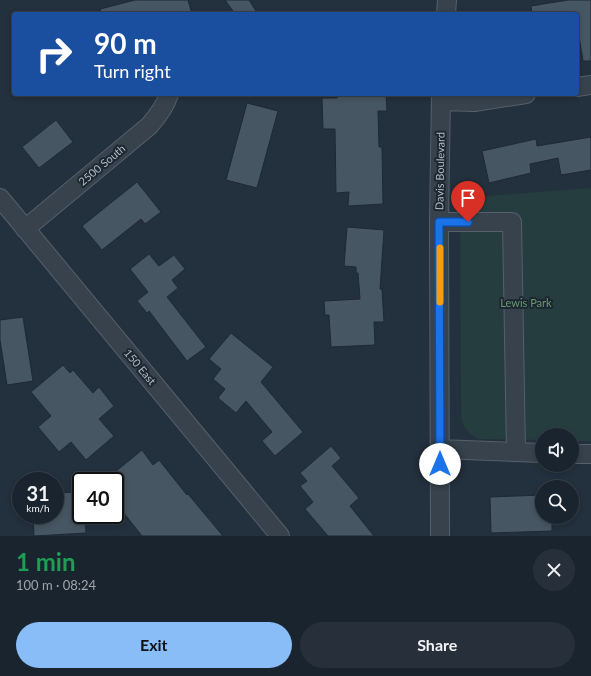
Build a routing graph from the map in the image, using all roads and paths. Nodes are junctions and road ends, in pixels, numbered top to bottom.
1 (447, 0) edge
2 (446, 12) edge
3 (591, 85) edge
4 (579, 87) edge
5 (168, 96) edge
6 (513, 96) edge
7 (441, 97) edge
8 (0, 198) edge
9 (439, 222) junction
10 (25, 229) junction
11 (440, 449) junction
12 (516, 452) junction
13 (535, 453) edge
14 (579, 454) edge
15 (591, 454) edge
16 (280, 536) edge
17 (440, 536) edge

1 - 2 street
3 - 4 street
5 - 10 street, 2500 South
6 - 7 street
7 - 9 street, Davis Boulevard
8 - 10 street, 150 East
9 - 11 street, Davis Boulevard
9 - 12 street
10 - 16 street, 150 East
11 - 12 street
11 - 17 street, Davis Boulevard
12 - 13 street
14 - 15 street

